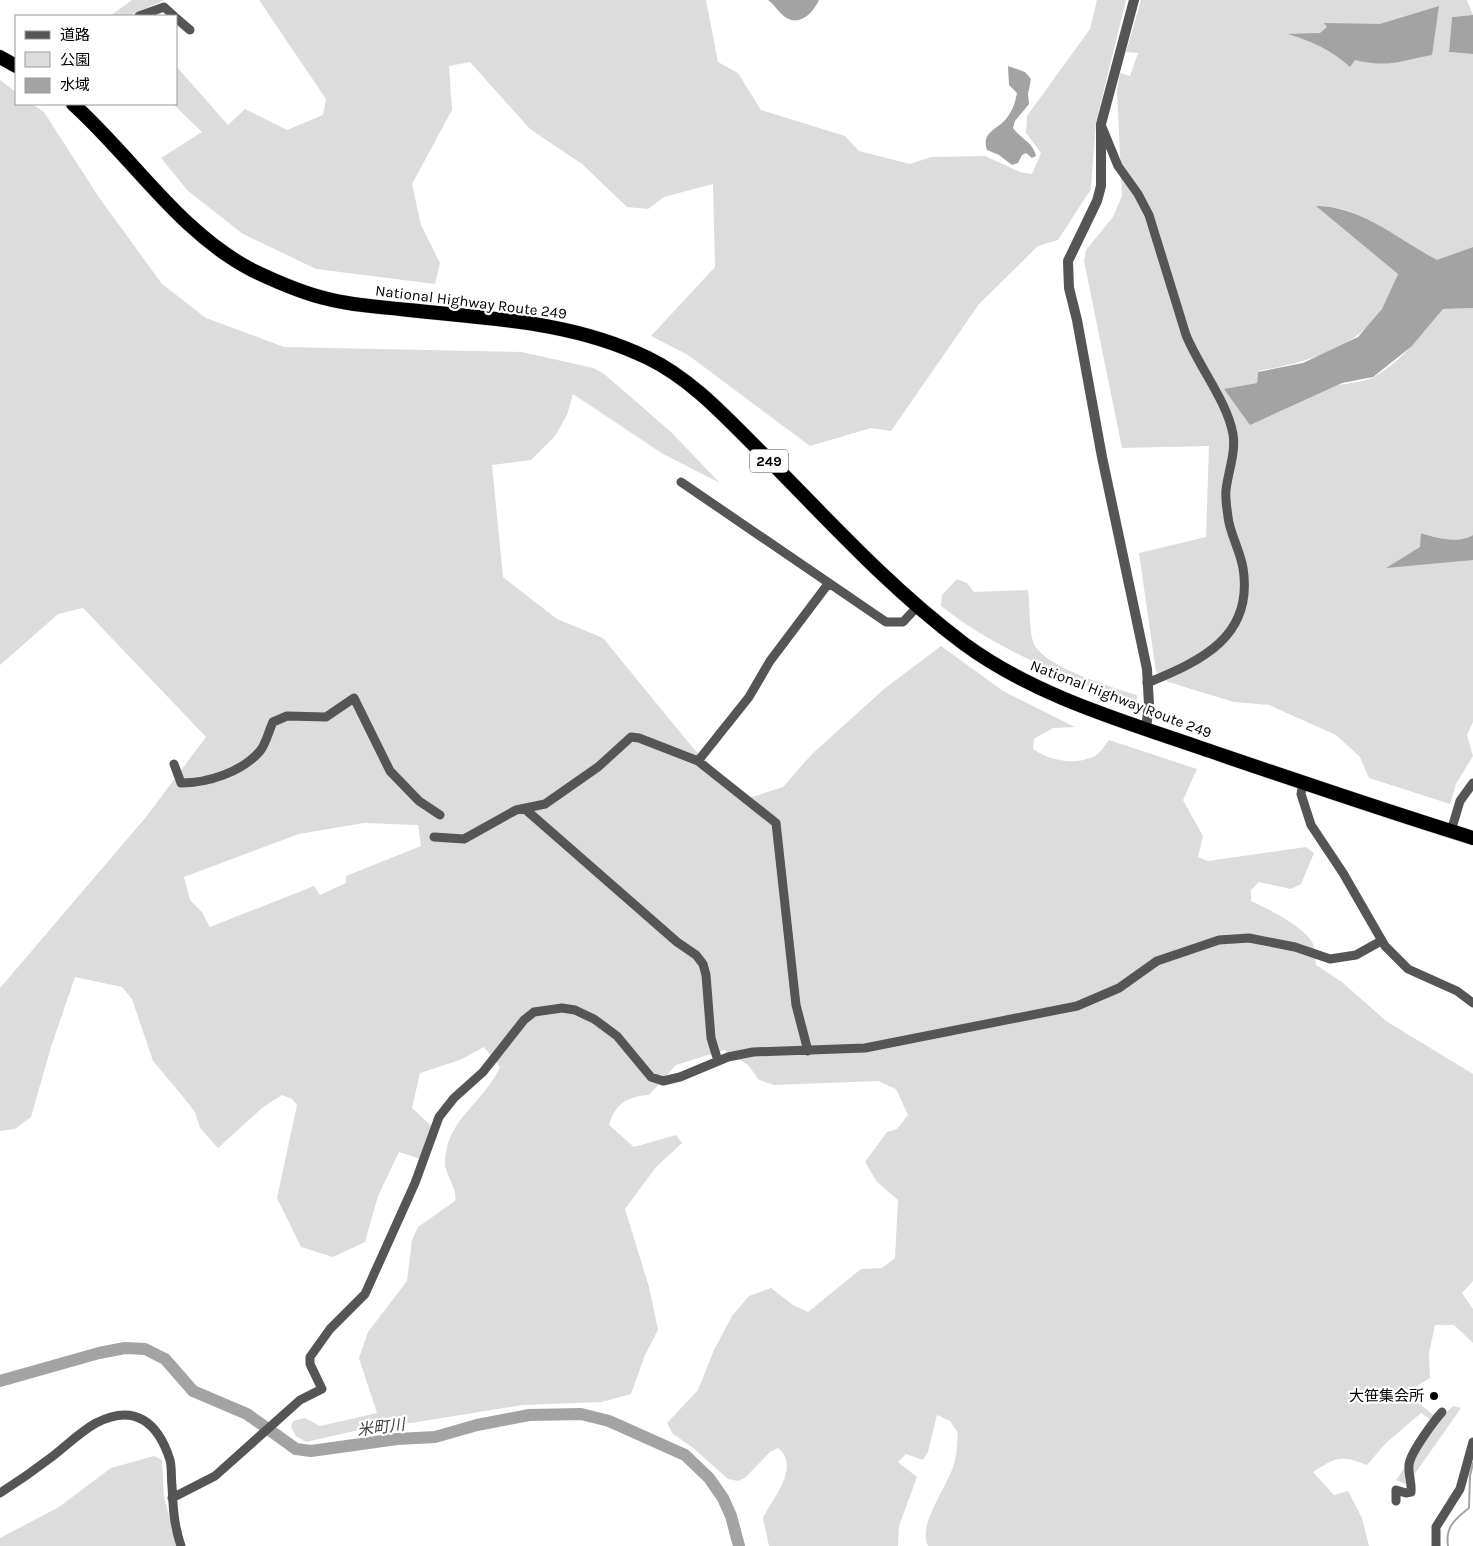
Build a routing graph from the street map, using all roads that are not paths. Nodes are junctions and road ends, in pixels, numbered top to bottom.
1 (1134, 0) edge
2 (142, 15) edge
3 (173, 15) edge
4 (178, 20) edge
5 (190, 30) dead end
6 (0, 58) edge
7 (15, 66) edge
8 (74, 105) edge
9 (1101, 124) junction
10 (681, 482) dead end
11 (828, 584) junction
12 (918, 606) junction
13 (1147, 683) junction
14 (1146, 729) junction
15 (698, 761) junction
16 (174, 764) dead end
17 (1304, 783) junction
18 (1473, 783) edge
19 (525, 809) junction
20 (440, 815) dead end
21 (1451, 831) junction
22 (434, 836) dead end
23 (1473, 838) edge
24 (1381, 941) junction
25 (1473, 1003) edge
26 (808, 1051) junction
27 (718, 1061) junction
28 (1442, 1412) dead end
29 (1473, 1442) edge
30 (0, 1493) edge
31 (172, 1498) junction
32 (1396, 1501) dead end
33 (181, 1546) edge
34 (1436, 1546) edge

1 - 9 street
2 - 3 street
4 - 5 street
6 - 7 highway
8 - 12 highway, National Highway Route 249 / 249
9 - 13 street
9 - 13 street
10 - 11 street
11 - 12 street
11 - 15 street
12 - 14 highway, National Highway Route 249 / 249
13 - 14 street
14 - 17 highway, National Highway Route 249 / 249
15 - 19 street
15 - 26 street
16 - 20 street
17 - 21 highway, National Highway Route 249 / 249
17 - 24 street
18 - 21 street
19 - 22 street
19 - 27 street
21 - 23 highway, National Highway Route 249 / 249
24 - 25 street
24 - 26 street
26 - 27 street
27 - 31 street
28 - 32 street
29 - 34 street
30 - 31 street
31 - 33 street

